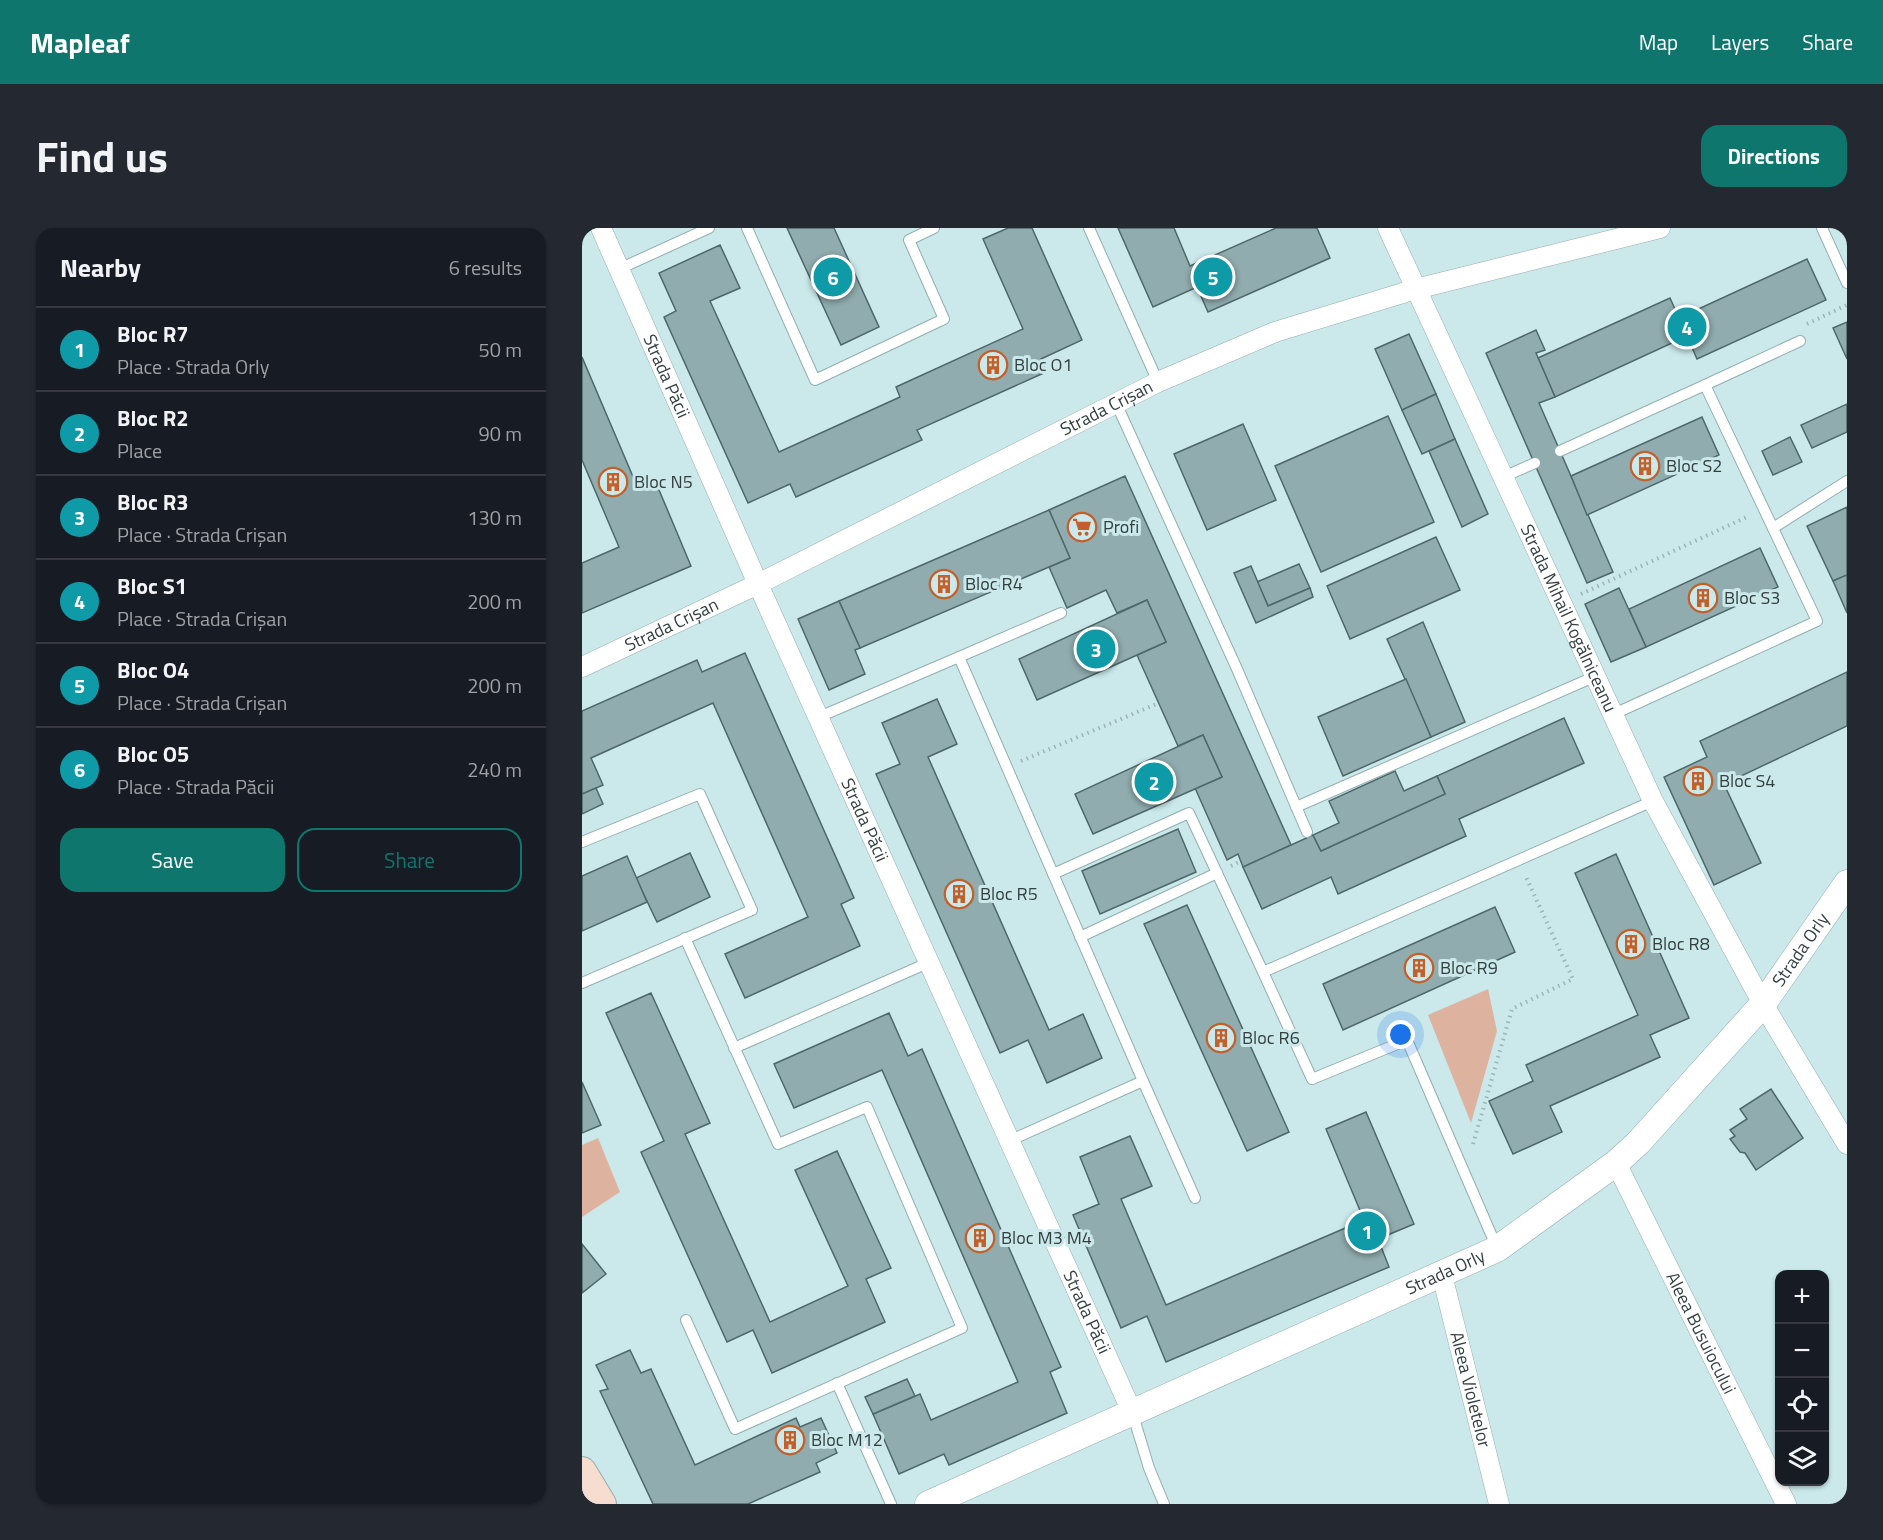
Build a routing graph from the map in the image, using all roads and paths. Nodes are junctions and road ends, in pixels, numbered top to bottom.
1 (601, 228) edge
2 (709, 228) edge
3 (747, 228) edge
4 (934, 228) edge
5 (1089, 228) edge
6 (1388, 228) edge
7 (1660, 228) edge
8 (1822, 228) edge
9 (619, 269) junction
10 (1847, 283) edge
11 (1416, 289) junction
12 (1847, 305) edge
13 (1800, 341) joint
14 (1158, 382) junction
15 (1706, 385) junction
16 (1116, 403) junction
17 (1560, 451) dead end
18 (1535, 463) dead end
19 (1503, 477) junction
20 (1847, 482) edge
21 (1764, 509) junction
22 (1773, 528) junction
23 (758, 584) junction
24 (1562, 603) junction
25 (1061, 613) dead end
26 (959, 657) junction
27 (582, 667) edge
28 (1596, 676) junction
29 (1159, 703) dead end
30 (1614, 714) junction
31 (819, 717) junction
32 (1007, 767) junction
33 (1653, 801) junction
34 (1296, 807) junction
35 (1307, 832) dead end
36 (582, 842) edge
37 (1519, 861) junction
38 (1217, 873) junction
39 (1053, 874) junction
40 (1847, 883) edge
41 (1080, 937) junction
42 (685, 938) junction
43 (930, 962) junction
44 (1263, 972) junction
45 (582, 983) edge
46 (1763, 1004) junction
47 (734, 1048) junction
48 (1143, 1081) junction
49 (1011, 1140) junction
50 (1847, 1144) edge
51 (1617, 1163) junction
52 (1465, 1173) junction
53 (1195, 1198) dead end
54 (1497, 1249) junction
55 (1442, 1275) junction
56 (686, 1320) dead end
57 (837, 1383) junction
58 (1132, 1412) junction
59 (582, 1471) edge
60 (602, 1504) edge
61 (891, 1504) edge
62 (928, 1504) edge
63 (1164, 1504) edge
64 (1499, 1504) edge
65 (1786, 1504) edge

1 - 9 street, Strada Păcii
2 - 9 lane
3 - 4 lane
5 - 14 lane
6 - 11 street, Strada Mihail Kogălniceanu
7 - 11 street, Strada Crișan
8 - 10 lane
9 - 23 street, Strada Păcii
11 - 14 street, Strada Crișan
11 - 19 street, Strada Mihail Kogălniceanu
12 - 13 path
13 - 15 lane
14 - 16 street, Strada Crișan
15 - 17 lane
15 - 21 lane
16 - 23 street, Strada Crișan
16 - 34 lane
18 - 19 lane
19 - 24 street, Strada Mihail Kogălniceanu
20 - 22 lane
21 - 22 lane
21 - 24 path
22 - 30 lane
23 - 27 street, Strada Crișan
23 - 31 street, Strada Păcii
24 - 28 street, Strada Mihail Kogălniceanu
25 - 26 lane
26 - 31 lane
26 - 32 lane
28 - 30 street, Strada Mihail Kogălniceanu
28 - 34 lane
29 - 32 path
30 - 33 street, Strada Mihail Kogălniceanu
31 - 43 street, Strada Păcii
32 - 39 lane
33 - 37 lane
33 - 46 street, Strada Mihail Kogălniceanu
34 - 35 lane
36 - 42 lane
37 - 44 lane
37 - 52 path
38 - 39 lane
38 - 41 lane
38 - 44 lane
39 - 41 lane
40 - 46 street, Strada Orly
41 - 48 lane
42 - 45 lane
42 - 47 lane
43 - 47 lane
43 - 49 street, Strada Păcii
44 - 52 lane
46 - 50 street, Strada Mihail Kogălniceanu
46 - 51 street, Strada Orly
47 - 57 lane
48 - 49 lane
48 - 53 lane
49 - 58 street, Strada Păcii
51 - 54 street, Strada Orly
51 - 65 street, Aleea Busuiocului
52 - 54 lane
54 - 55 street, Strada Orly
55 - 58 street, Strada Orly
55 - 64 street, Aleea Violetelor
56 - 57 lane
57 - 61 lane
58 - 62 street, Strada Orly
58 - 63 lane
59 - 60 main road

